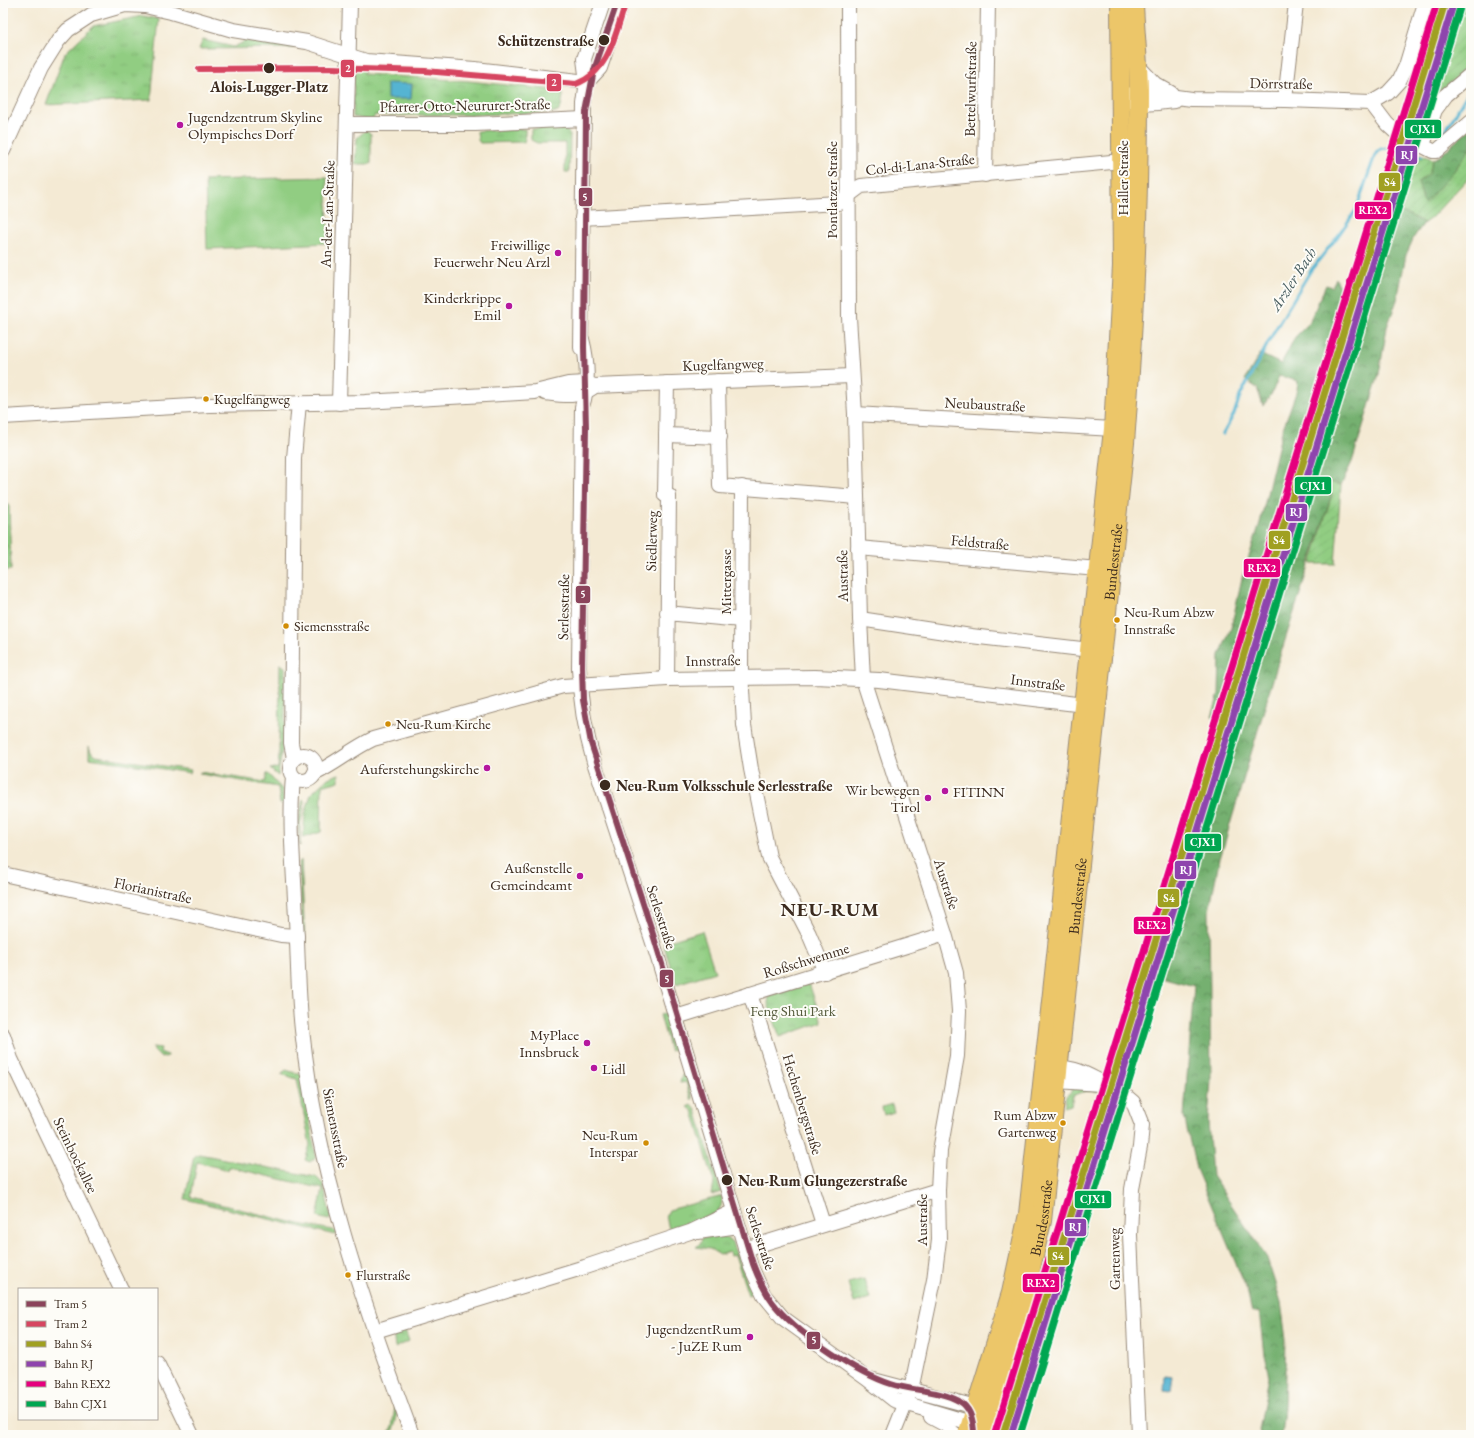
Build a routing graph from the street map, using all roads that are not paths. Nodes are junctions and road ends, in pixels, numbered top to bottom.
1 (350, 3) edge
2 (603, 3) edge
3 (622, 3) edge
4 (848, 3) edge
5 (988, 3) edge
6 (1120, 3) edge
7 (1134, 3) edge
8 (1296, 3) edge
9 (1425, 3) edge
10 (349, 56) junction
11 (1137, 65) junction
12 (1471, 74) edge
13 (587, 82) junction
14 (1133, 97) junction
15 (1184, 98) junction
16 (1285, 100) junction
17 (1371, 103) junction
18 (584, 119) junction
19 (1471, 122) edge
20 (347, 124) junction
21 (1399, 135) dead end
22 (3, 151) edge
23 (1122, 161) junction
24 (985, 175) junction
25 (847, 196) junction
26 (582, 218) junction
27 (1125, 351) junction
28 (852, 376) junction
29 (718, 382) junction
30 (667, 383) junction
31 (584, 391) junction
32 (299, 403) junction
33 (338, 403) junction
34 (855, 414) junction
35 (3, 417) edge
36 (1113, 429) junction
37 (666, 435) junction
38 (720, 438) junction
39 (742, 487) junction
40 (857, 497) junction
41 (858, 548) junction
42 (1098, 569) junction
43 (667, 613) junction
44 (741, 620) junction
45 (860, 620) junction
46 (1090, 650) junction
47 (741, 677) junction
48 (667, 679) junction
49 (863, 679) junction
50 (580, 684) junction
51 (1084, 705) junction
52 (293, 720) junction
53 (351, 750) junction
54 (310, 757) junction
55 (294, 758) junction
56 (304, 777) junction
57 (3, 874) edge
58 (945, 934) junction
59 (297, 936) junction
60 (825, 972) junction
61 (750, 994) junction
62 (676, 1017) junction
63 (3, 1035) edge
64 (1053, 1073) junction
65 (1120, 1091) dead end
66 (938, 1190) junction
67 (734, 1211) junction
68 (823, 1224) junction
69 (738, 1226) junction
70 (690, 1232) junction
71 (746, 1249) junction
72 (121, 1288) edge
73 (375, 1331) junction
74 (158, 1365) edge
75 (866, 1378) junction
76 (911, 1390) junction
77 (906, 1404) junction
78 (977, 1424) edge
79 (408, 1433) edge
80 (192, 1435) edge
81 (893, 1435) edge
82 (955, 1435) edge
83 (1139, 1435) edge

1 - 10 street, An-der-Lan-Straße
2 - 13 street
3 - 13 street
4 - 25 street, Pontlatzer Straße
5 - 24 street, Bettelwurfstraße
6 - 14 main road, Haller Straße
7 - 11 main road, Haller Straße
8 - 16 street
9 - 17 street
10 - 13 street
10 - 20 street, An-der-Lan-Straße
10 - 22 street
11 - 14 main road, Haller Straße
11 - 15 street, Dörrstraße
12 - 19 street
13 - 18 street
14 - 15 street, Dörrstraße
14 - 23 main road, Haller Straße
14 - 27 main road, Haller Straße
15 - 16 street, Dörrstraße
16 - 17 street, Dörrstraße
17 - 21 street
18 - 20 street, Pfarrer-Otto-Neururer-Straße
18 - 26 street
20 - 33 street, An-der-Lan-Straße
23 - 24 street, Col-di-Lana-Straße
23 - 27 main road, Haller Straße
24 - 25 street, Col-di-Lana-Straße
25 - 26 street, Col-di-Lana-Straße
25 - 28 street, Pontlatzer Straße
26 - 31 street
27 - 36 main road, Bundesstraße
27 - 64 main road, Bundesstraße
28 - 29 street, Kugelfangweg
28 - 34 street, Austraße
29 - 30 street, Kugelfangweg
29 - 38 street
30 - 31 street, Kugelfangweg
30 - 37 street, Siedlerweg
31 - 33 street, Kugelfangweg
31 - 50 street, Serlesstraße
32 - 33 street, Kugelfangweg
32 - 35 street, Kugelfangweg
32 - 52 street
34 - 36 street, Neubaustraße
34 - 40 street, Austraße
36 - 42 main road, Bundesstraße
37 - 38 street
37 - 43 street, Siedlerweg
38 - 39 street
39 - 40 street
39 - 44 street, Mittergasse
40 - 41 street, Austraße
41 - 42 street, Feldstraße
41 - 45 street, Austraße
42 - 46 main road, Bundesstraße
43 - 44 street
43 - 48 street, Siedlerweg
44 - 47 street, Mittergasse
45 - 46 street
45 - 49 street, Austraße
46 - 51 main road, Bundesstraße
47 - 48 street, Innstraße
47 - 49 street, Innstraße
47 - 60 street, Mittergasse
48 - 50 street, Innstraße
49 - 51 street, Innstraße
49 - 58 street, Austraße
50 - 53 street, Innstraße
50 - 62 street, Serlesstraße
51 - 64 main road, Bundesstraße
52 - 54 street
52 - 55 street
53 - 54 street, Innstraße
53 - 56 street, Innstraße
54 - 55 street
54 - 56 street
55 - 56 street
56 - 59 street, Siemensstraße
57 - 59 street, Florianistraße
58 - 60 street, Roßschwemme
58 - 66 street, Austraße
59 - 73 street, Siemensstraße
60 - 61 street, Roßschwemme
61 - 62 street, Roßschwemme
61 - 68 street, Hechenbergstraße
62 - 67 street, Serlesstraße
63 - 72 street, Steinbockallee
64 - 78 main road, Bundesstraße
65 - 83 street, Gartenweg
66 - 68 street
66 - 76 street, Austraße
67 - 69 street, Serlesstraße
67 - 70 street
68 - 71 street
69 - 70 street
69 - 71 street, Serlesstraße
70 - 73 street
71 - 75 street, Serlesstraße
73 - 79 street, Siemensstraße
74 - 80 street
75 - 76 street, Serlesstraße
75 - 77 street, Serlesstraße
76 - 77 street, Austraße
76 - 78 street, Serlesstraße
77 - 78 street, Serlesstraße
77 - 81 street, Austraße
77 - 82 street, Serlesstraße

